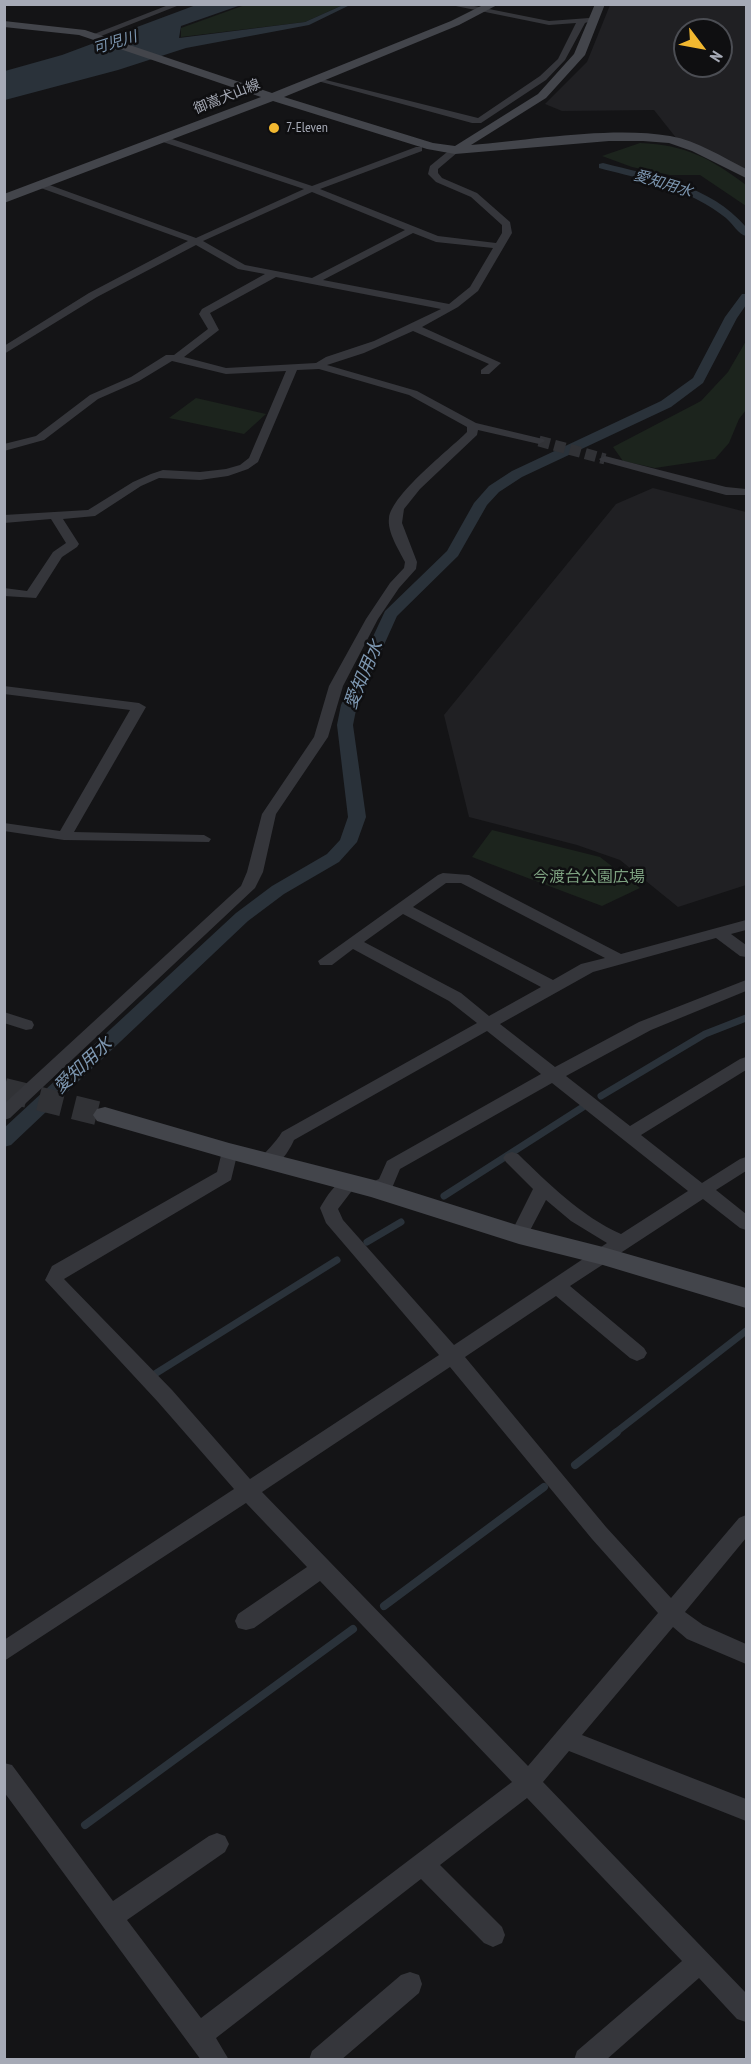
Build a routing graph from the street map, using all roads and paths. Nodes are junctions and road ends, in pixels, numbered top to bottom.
1 (179, 4) edge
2 (449, 4) edge
3 (494, 4) edge
4 (600, 4) edge
5 (483, 11) junction
6 (587, 21) junction
7 (4, 24) edge
8 (95, 37) junction
9 (318, 80) junction
10 (272, 97) junction
11 (163, 139) junction
12 (419, 149) dead end
13 (455, 150) junction
14 (747, 174) edge
15 (41, 185) junction
16 (312, 189) junction
17 (4, 199) edge
18 (412, 230) junction
19 (196, 241) junction
20 (499, 246) junction
21 (273, 274) junction
22 (313, 281) junction
23 (448, 308) junction
24 (412, 327) junction
25 (4, 351) edge
26 (176, 357) junction
27 (319, 366) junction
28 (293, 367) junction
29 (485, 372) dead end
30 (472, 425) junction
31 (539, 441) tunnel mouth
32 (4, 448) edge
33 (604, 459) tunnel mouth
34 (747, 492) edge
35 (56, 517) junction
36 (4, 519) edge
37 (4, 592) edge
38 (4, 690) edge
39 (4, 826) edge
40 (64, 836) junction
41 (204, 839) dead end
42 (402, 907) junction
43 (747, 926) edge
44 (720, 934) junction
45 (352, 942) junction
46 (747, 952) edge
47 (620, 959) junction
48 (326, 961) dead end
49 (747, 985) edge
50 (554, 987) junction
51 (4, 1017) edge
52 (490, 1024) junction
53 (26, 1025) dead end
54 (747, 1063) edge
55 (553, 1075) junction
56 (4, 1114) edge
57 (105, 1115) tunnel mouth
58 (628, 1135) junction
59 (229, 1151) junction
60 (512, 1158) dead end
61 (268, 1161) junction
62 (747, 1163) edge
63 (348, 1184) junction
64 (543, 1188) junction
65 (374, 1190) junction
66 (704, 1192) junction
67 (747, 1223) edge
68 (519, 1235) junction
69 (613, 1249) junction
70 (557, 1286) junction
71 (747, 1298) edge
72 (637, 1353) dead end
73 (452, 1356) junction
74 (249, 1492) junction
75 (747, 1524) edge
76 (322, 1568) junction
77 (671, 1613) junction
78 (246, 1621) dead end
79 (4, 1652) edge
80 (747, 1654) edge
81 (565, 1739) junction
82 (4, 1773) edge
83 (528, 1783) junction
84 (747, 1810) edge
85 (217, 1844) dead end
86 (423, 1865) junction
87 (112, 1916) junction
88 (493, 1935) dead end
89 (700, 1960) junction
90 (410, 1984) dead end
91 (747, 2010) edge
92 (199, 2035) junction
93 (217, 2060) edge
94 (321, 2060) edge
95 (586, 2060) edge

1 - 8 street
2 - 5 street
3 - 5 street
4 - 6 street
5 - 6 street
5 - 9 street
6 - 9 street
6 - 13 street
7 - 8 street, 御嵩犬山線
8 - 10 street, 御嵩犬山線
9 - 10 street
10 - 11 street, 御嵩犬山線
10 - 13 street
11 - 15 street, 御嵩犬山線
11 - 16 street
12 - 16 street
13 - 14 street
13 - 20 street
15 - 17 street, 御嵩犬山線
15 - 19 street
16 - 18 street
16 - 19 street
18 - 20 street
18 - 22 street
19 - 21 street
19 - 25 street
20 - 23 street
21 - 22 street
21 - 26 street
22 - 23 street
23 - 24 street
24 - 27 street
24 - 29 street
26 - 28 street
26 - 32 street
27 - 28 street
27 - 30 street
28 - 35 street
30 - 31 street
30 - 56 street
33 - 34 street
35 - 36 street
35 - 37 street
38 - 40 street
39 - 40 street
40 - 41 street
42 - 45 street
42 - 47 street
42 - 50 street
43 - 44 street
44 - 46 street
44 - 47 street
45 - 48 street
45 - 52 street
47 - 50 street
49 - 55 street
50 - 52 street
51 - 53 street
52 - 55 street
52 - 61 street
54 - 58 street
55 - 58 street
55 - 65 street
57 - 59 street
58 - 66 street
59 - 61 street
59 - 74 street
60 - 64 street
61 - 63 street
62 - 66 street
63 - 65 street
63 - 73 street
64 - 68 street
64 - 69 street
65 - 68 street
66 - 67 street
66 - 69 street
68 - 69 street
69 - 70 street
69 - 71 street
70 - 72 street
70 - 73 street
73 - 74 street
73 - 77 street
74 - 76 street
74 - 79 street
75 - 77 street
76 - 78 street
76 - 83 street
77 - 80 street
77 - 81 street
81 - 83 street
81 - 84 street
82 - 87 street
83 - 86 street
83 - 89 street
85 - 87 street
86 - 88 street
86 - 92 street
87 - 92 street
89 - 91 street
89 - 95 street
90 - 94 street
92 - 93 street

